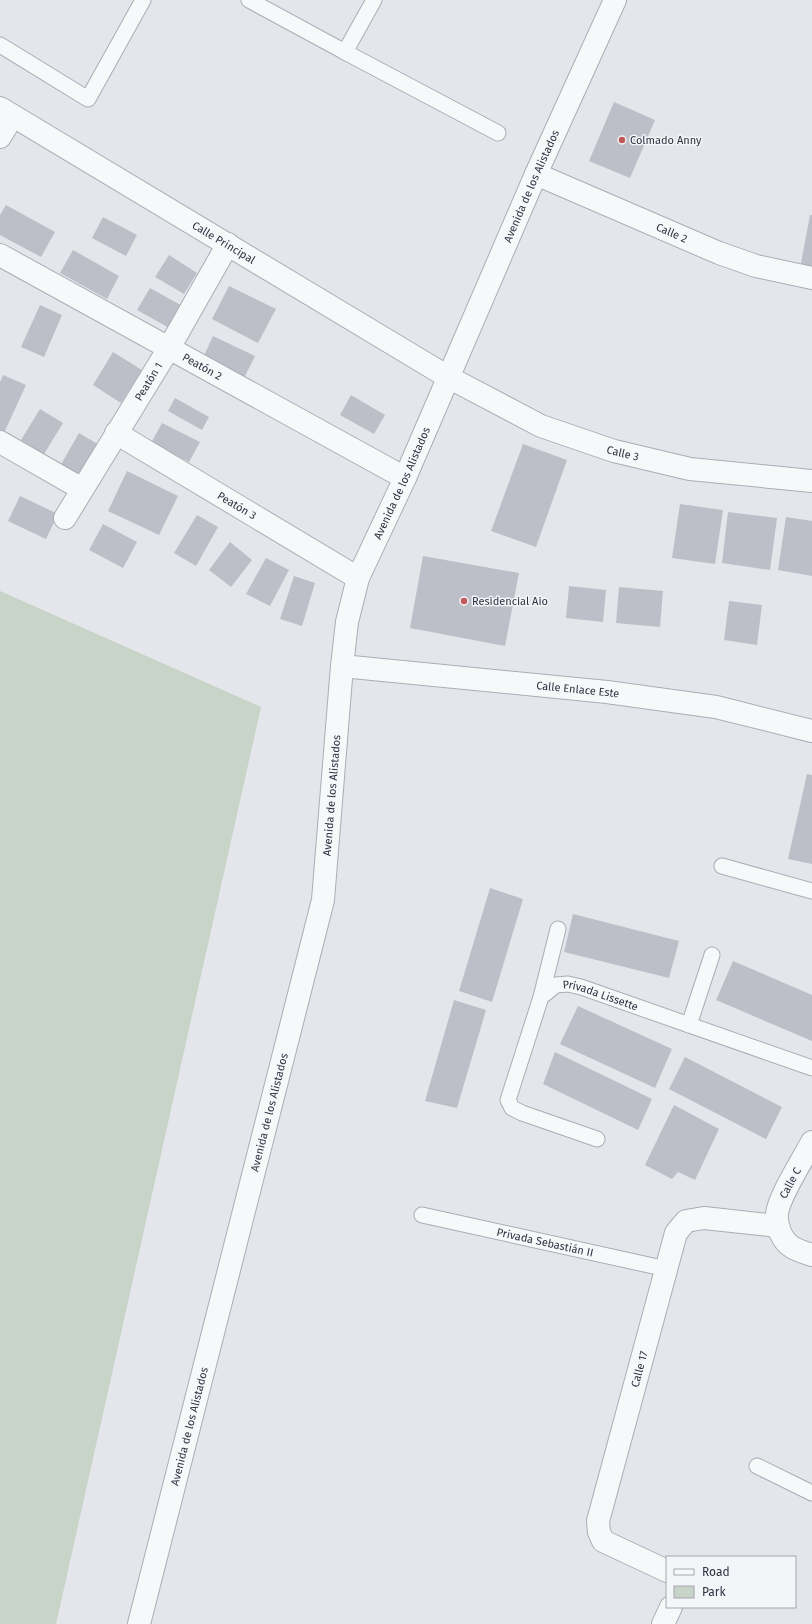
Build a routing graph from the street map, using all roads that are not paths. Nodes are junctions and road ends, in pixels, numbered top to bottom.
1 (143, 0) edge
2 (249, 0) edge
3 (374, 0) edge
4 (614, 0) edge
5 (0, 46) edge
6 (345, 52) junction
7 (7, 112) edge
8 (498, 134) dead end
9 (0, 137) edge
10 (536, 174) junction
11 (228, 244) junction
12 (0, 255) edge
13 (812, 278) edge
14 (169, 348) junction
15 (448, 377) junction
16 (116, 433) junction
17 (0, 442) edge
18 (405, 478) junction
19 (812, 481) edge
20 (82, 489) junction
21 (65, 518) dead end
22 (358, 578) junction
23 (342, 666) junction
24 (812, 731) edge
25 (722, 866) dead end
26 (812, 891) edge
27 (558, 929) dead end
28 (712, 955) dead end
29 (541, 997) junction
30 (689, 1025) junction
31 (812, 1068) edge
32 (597, 1139) dead end
33 (812, 1142) edge
34 (422, 1215) dead end
35 (778, 1226) junction
36 (812, 1255) edge
37 (667, 1269) junction
38 (757, 1466) dead end
39 (812, 1493) edge
40 (666, 1571) edge
41 (670, 1608) edge
42 (139, 1624) edge
43 (663, 1624) edge

1 - 5 lane
2 - 6 lane
3 - 6 lane
4 - 10 street, Avenida de los Alistados
6 - 8 lane
7 - 9 street
7 - 11 street, Calle Principal
10 - 13 street, Calle 2
10 - 15 street, Avenida de los Alistados
11 - 14 street, Peatón 1
11 - 15 street, Calle Principal
12 - 14 street, Peatón 2
14 - 16 street, Peatón 1
14 - 18 street, Peatón 2
15 - 18 street, Avenida de los Alistados
15 - 19 street, Calle 3
16 - 20 street, Peatón 1
16 - 22 street, Peatón 3
17 - 20 street
18 - 22 street, Avenida de los Alistados
20 - 21 street, Peatón 1
22 - 23 street, Avenida de los Alistados
23 - 24 street, Calle Enlace Este
23 - 42 street, Avenida de los Alistados
25 - 26 lane
27 - 29 lane
28 - 30 lane
29 - 30 lane, Privada Lissette
29 - 32 lane
30 - 31 lane, Privada Lissette
33 - 35 street, Calle C
34 - 37 lane, Privada Sebastián II
35 - 36 street
35 - 37 street, Calle 17
37 - 40 street, Calle 17
38 - 39 lane
41 - 43 street

